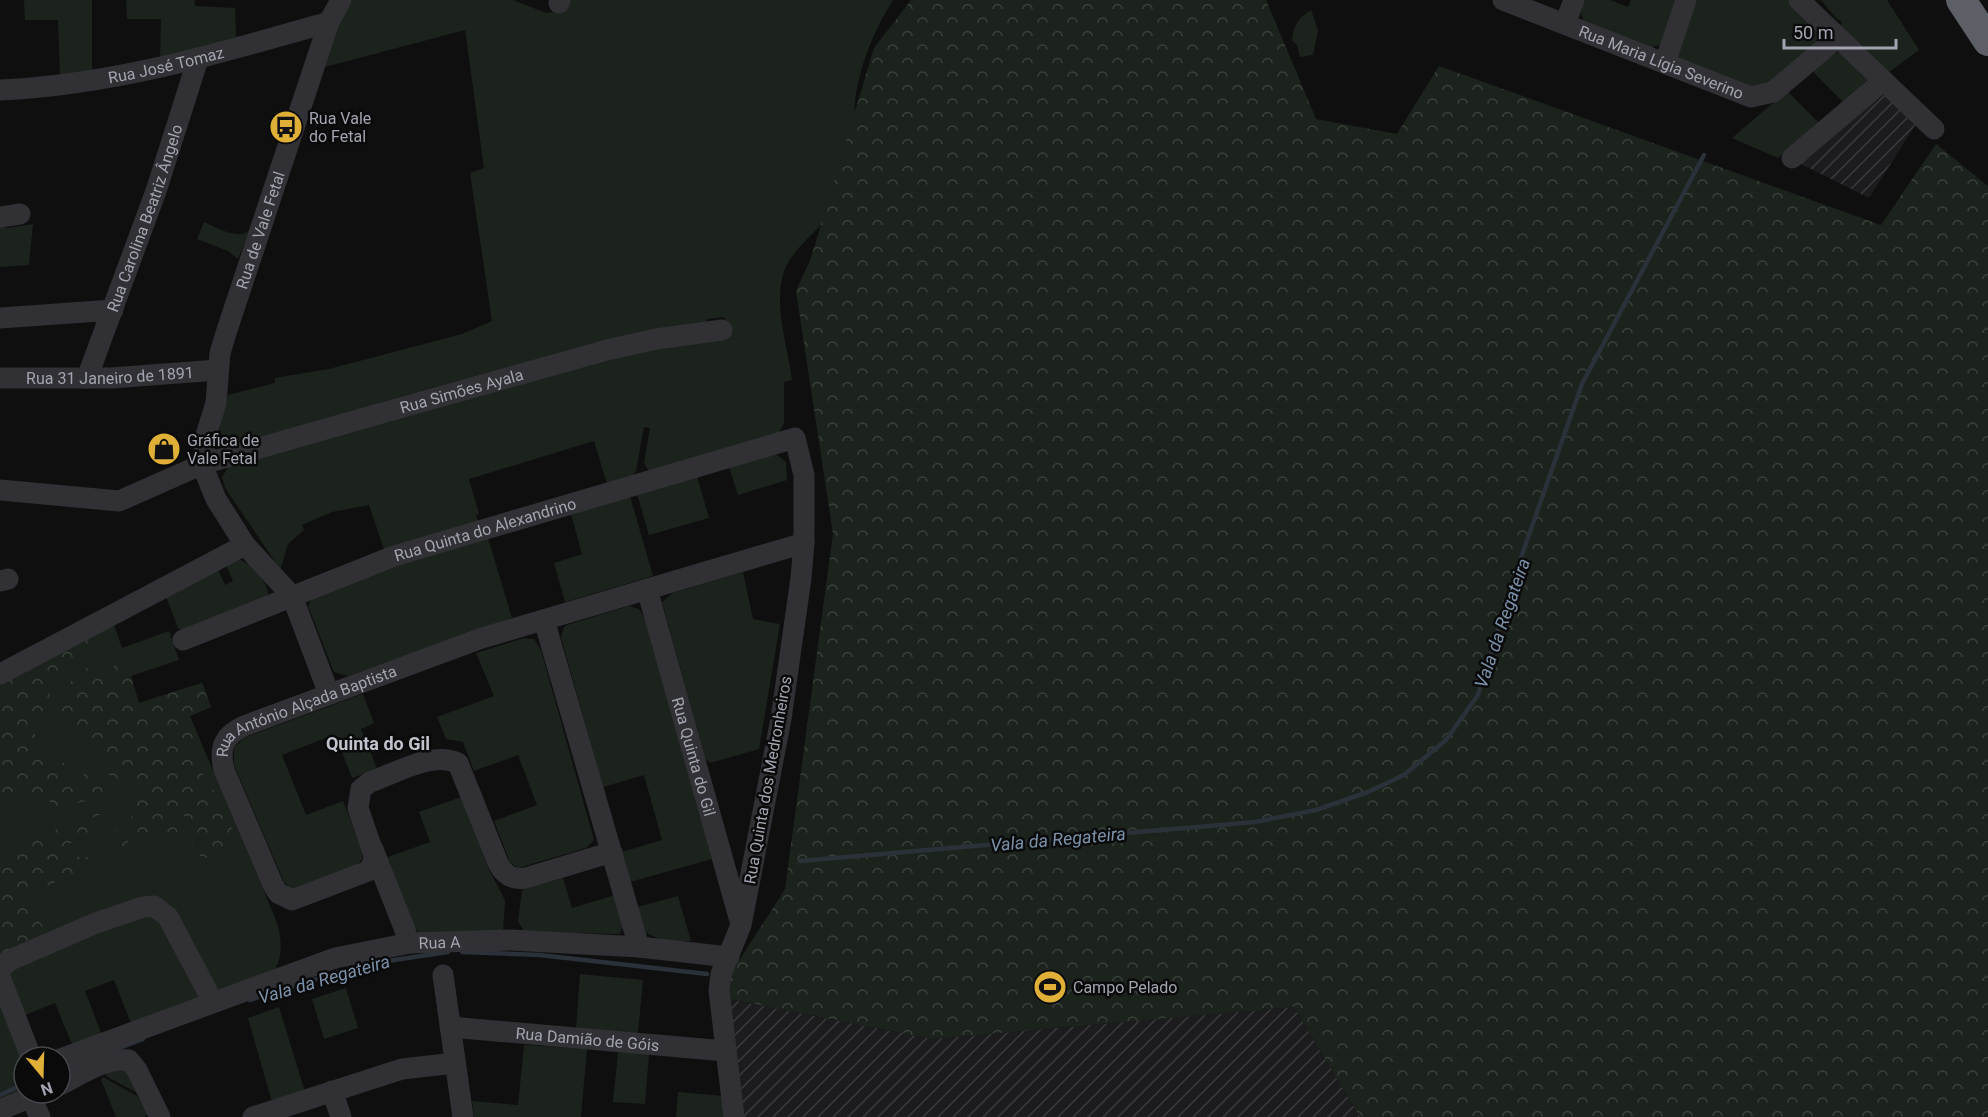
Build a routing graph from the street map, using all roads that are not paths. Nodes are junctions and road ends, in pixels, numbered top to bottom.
1 (341, 0) edge
2 (1503, 0) edge
3 (1574, 0) edge
4 (1686, 0) edge
5 (1799, 0) edge
6 (1963, 3) edge
7 (329, 22) junction
8 (1565, 24) junction
9 (1838, 37) junction
10 (1988, 41) edge
11 (1988, 49) edge
12 (198, 59) junction
13 (1665, 63) junction
14 (1883, 81) junction
15 (0, 90) edge
16 (1934, 129) dead end
17 (1792, 158) dead end
18 (113, 310) junction
19 (0, 318) edge
20 (722, 330) dead end
21 (218, 370) junction
22 (0, 378) edge
23 (87, 378) junction
24 (795, 438) joint
25 (203, 464) junction
26 (0, 490) edge
27 (804, 543) junction
28 (244, 545) junction
29 (647, 589) junction
30 (292, 596) junction
31 (544, 620) junction
32 (183, 640) dead end
33 (0, 674) edge
34 (329, 694) junction
35 (372, 846) junction
36 (612, 852) junction
37 (741, 925) junction
38 (410, 943) junction
39 (639, 947) junction
40 (729, 957) junction
41 (0, 970) edge
42 (443, 975) dead end
43 (0, 977) edge
44 (213, 1002) junction
45 (450, 1027) junction
46 (26, 1045) edge
47 (726, 1051) junction
48 (72, 1055) edge
49 (455, 1064) junction
50 (72, 1079) edge
51 (332, 1091) junction
52 (17, 1105) edge
53 (0, 1110) edge
54 (160, 1117) edge
55 (253, 1117) edge
56 (341, 1117) edge
57 (464, 1117) edge
58 (734, 1117) edge

1 - 7 street, Rua de Vale Fetal
2 - 8 street, Rua Maria Lígia Severino
3 - 8 street
4 - 13 street
5 - 9 street
6 - 10 highway
6 - 11 highway
7 - 12 street, Rua José Tomaz
7 - 21 street, Rua de Vale Fetal
8 - 13 street, Rua Maria Lígia Severino
9 - 13 street, Rua Maria Lígia Severino
9 - 14 street
12 - 15 street, Rua José Tomaz
12 - 18 street, Rua Carolina Beatriz Ângelo
14 - 16 street
14 - 17 street
18 - 19 street
18 - 23 street, Rua Carolina Beatriz Ângelo
20 - 25 street, Rua Simões Ayala
21 - 23 street, Rua 31 Janeiro de 1891
21 - 25 street, Rua de Vale Fetal
22 - 23 street, Rua 31 Janeiro de 1891
24 - 27 street, Rua Quinta dos Medronheiros
24 - 30 street, Rua Quinta do Alexandrino
25 - 26 street, Rua Simões Ayala
25 - 28 street
27 - 29 street, Rua António Alçada Baptista
27 - 37 street, Rua Quinta dos Medronheiros
28 - 30 street
28 - 33 street
29 - 31 street, Rua António Alçada Baptista
29 - 37 street, Rua Quinta do Gil
30 - 32 street, Rua Quinta do Alexandrino
30 - 34 street
31 - 34 street, Rua António Alçada Baptista
31 - 36 street
34 - 35 street, Rua António Alçada Baptista
35 - 36 street
35 - 38 street
36 - 39 street
37 - 40 street, Rua Quinta dos Medronheiros
38 - 39 street, Rua A
38 - 44 street, Rua A
39 - 40 street, Rua A
40 - 47 street, Rua Quinta dos Medronheiros
41 - 44 street
42 - 45 street
43 - 46 street
44 - 48 street, Rua A
45 - 47 street, Rua Damião de Góis
45 - 49 street
47 - 58 street, Rua Quinta dos Medronheiros
49 - 51 street
49 - 57 street
50 - 54 street
51 - 55 street
51 - 56 street
52 - 53 street

